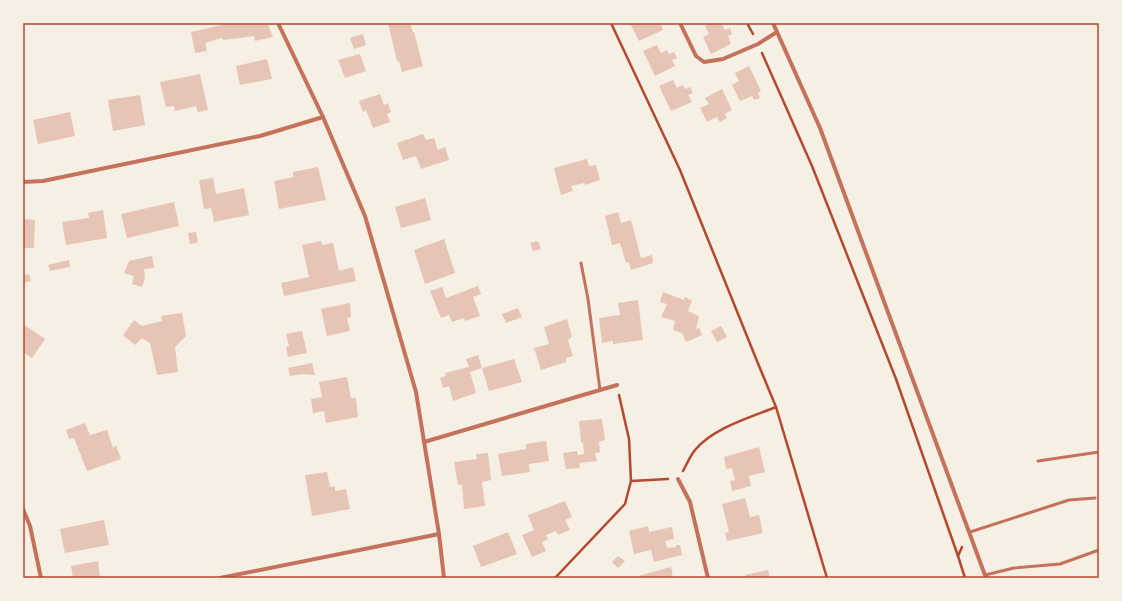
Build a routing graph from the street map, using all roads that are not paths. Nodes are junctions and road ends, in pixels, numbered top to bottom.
1 (278, 23) edge
2 (680, 23) edge
3 (773, 23) edge
4 (777, 32) junction
5 (323, 117) junction
6 (23, 182) edge
7 (581, 263) dead end
8 (617, 385) road end
9 (600, 390) junction
10 (424, 442) junction
11 (1099, 452) edge
12 (1038, 461) dead end
13 (678, 479) road end
14 (1095, 498) dead end
15 (23, 509) edge
16 (970, 532) junction
17 (439, 534) junction
18 (1099, 550) edge
19 (986, 576) edge
20 (41, 578) edge
21 (220, 578) edge
22 (444, 578) edge
23 (708, 578) edge

1 - 5 street
2 - 4 street
3 - 4 street
4 - 16 street
5 - 6 street
5 - 10 street
7 - 9 lane
8 - 9 street
9 - 10 street
10 - 17 street
11 - 12 lane
13 - 23 street
14 - 16 lane
15 - 20 street
16 - 19 street
17 - 21 street
17 - 22 street
18 - 19 lane

